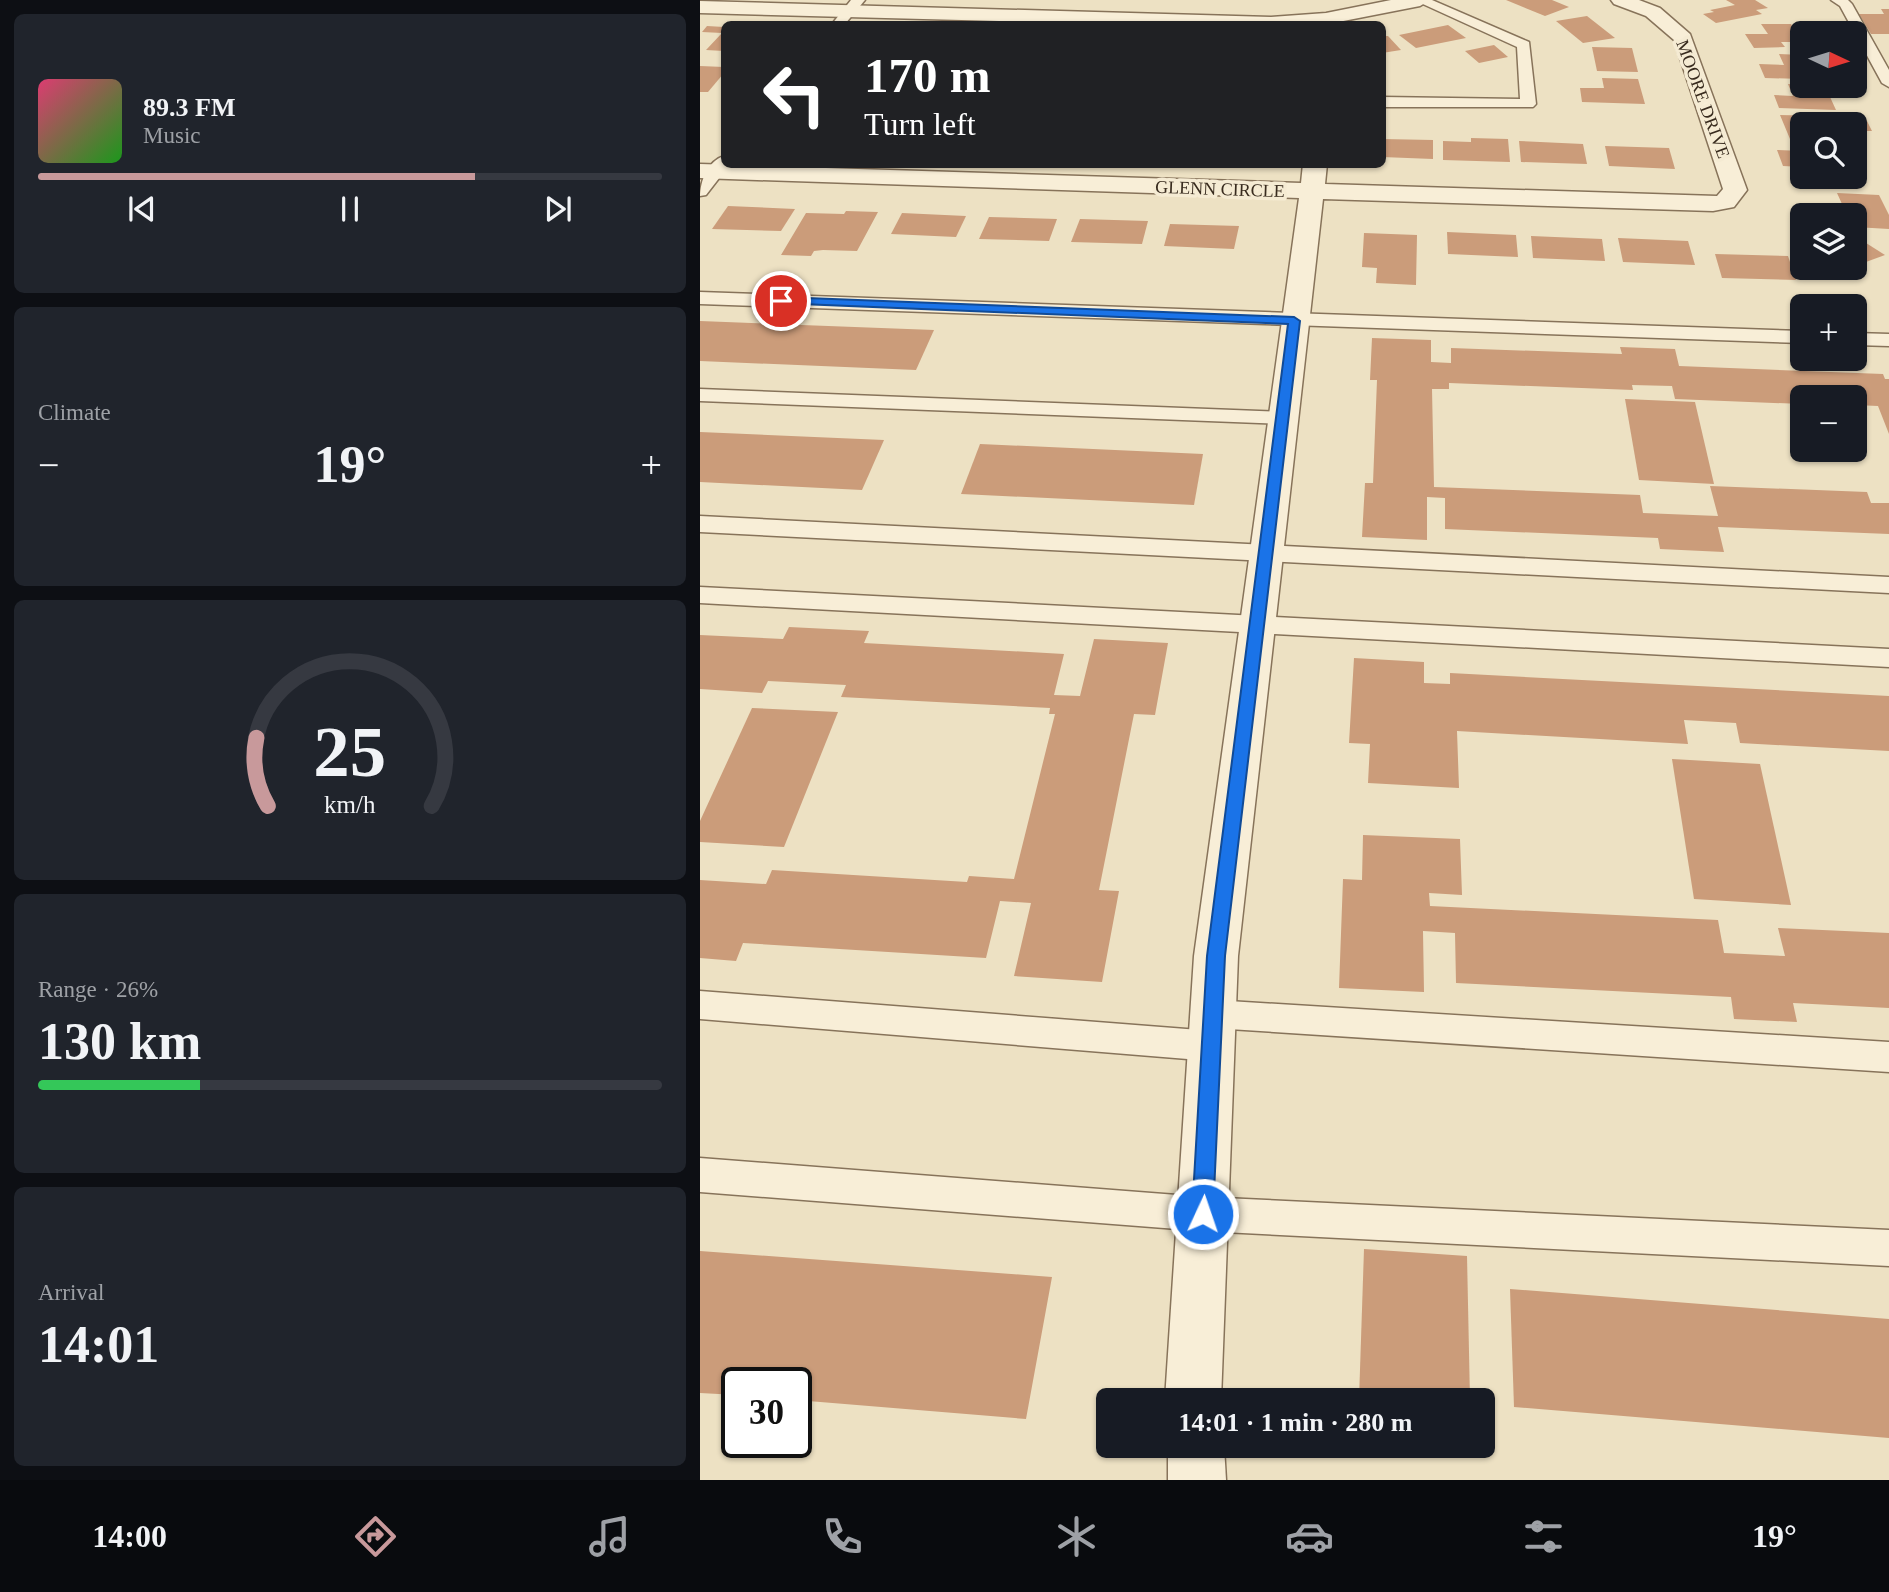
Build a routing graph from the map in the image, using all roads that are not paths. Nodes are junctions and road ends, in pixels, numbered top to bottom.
1 (1421, 0) edge
2 (1621, 0) edge
3 (1838, 0) edge
4 (700, 7) edge
5 (848, 12) edge
6 (1166, 21) edge
7 (1304, 21) edge
8 (1889, 83) edge
9 (1386, 102) edge
10 (714, 168) edge
11 (1313, 178) edge
12 (1735, 190) joint
13 (700, 191) edge
14 (700, 298) edge
15 (1294, 321) junction
16 (1790, 337) edge
17 (1867, 339) edge
18 (1889, 340) edge
19 (700, 395) edge
20 (1283, 418) junction
21 (700, 524) edge
22 (1266, 551) junction
23 (1889, 585) edge
24 (700, 594) edge
25 (1257, 624) junction
26 (1889, 658) edge
27 (700, 1005) edge
28 (1212, 1030) junction
29 (1889, 1057) edge
30 (700, 1175) edge
31 (1203, 1214) junction
32 (1889, 1248) edge
33 (1195, 1388) edge
34 (1196, 1458) edge
35 (1197, 1480) edge

1 - 7 street
1 - 9 lane
2 - 12 street, MOORE DRIVE
3 - 8 lane
4 - 5 street
5 - 6 street
10 - 11 street, GLENN CIRCLE
10 - 13 lane
11 - 12 street, GLENN CIRCLE
11 - 15 street
14 - 15 lane
15 - 16 lane
15 - 20 street
17 - 18 lane
19 - 20 lane
20 - 22 street
21 - 22 lane
22 - 23 lane
22 - 25 street
24 - 25 lane
25 - 26 lane
25 - 28 street
27 - 28 lane
28 - 29 lane
28 - 31 street
30 - 31 lane
31 - 32 lane
31 - 33 street
34 - 35 street

